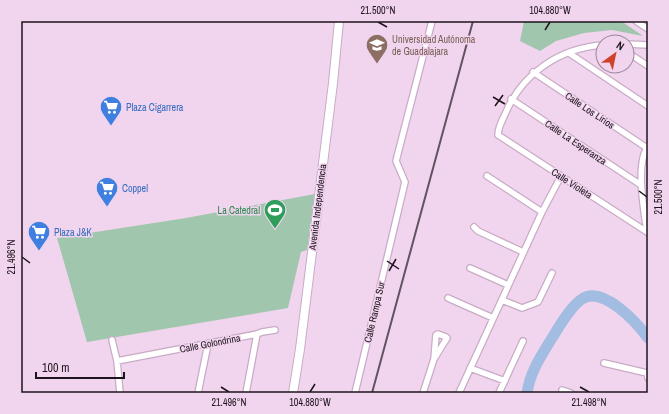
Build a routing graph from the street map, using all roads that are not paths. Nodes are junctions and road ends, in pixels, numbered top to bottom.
1 (339, 21) edge
2 (432, 21) edge
3 (636, 21) edge
4 (648, 29) edge
5 (635, 44) edge
6 (648, 45) edge
7 (595, 46) edge
8 (569, 53) junction
9 (635, 57) edge
10 (648, 66) edge
11 (533, 72) junction
12 (511, 99) junction
13 (648, 106) edge
14 (647, 147) edge
15 (487, 176) dead end
16 (561, 176) junction
17 (641, 185) junction
18 (542, 212) junction
19 (474, 227) dead end
20 (523, 252) junction
21 (470, 268) dead end
22 (552, 273) dead end
23 (508, 285) junction
24 (448, 298) dead end
25 (502, 300) junction
26 (493, 318) junction
27 (275, 330) dead end
28 (257, 334) junction
29 (112, 340) dead end
30 (523, 341) dead end
31 (208, 344) junction
32 (434, 360) dead end
33 (117, 361) junction
34 (604, 363) dead end
35 (470, 368) junction
36 (648, 378) edge
37 (505, 380) junction
38 (562, 390) dead end
39 (120, 393) edge
40 (198, 393) edge
41 (246, 393) edge
42 (293, 393) edge
43 (355, 393) edge
44 (423, 393) edge
45 (459, 393) edge
46 (499, 393) edge
47 (571, 393) edge

1 - 42 main road, Avenida Independencia
2 - 43 street, Calle Rampa Sur
3 - 4 street
5 - 6 street
7 - 8 street
8 - 11 street
8 - 13 street
9 - 10 street
11 - 12 street
11 - 14 street, Calle Los Lirios
12 - 16 street, Calle Violeta
12 - 17 street, Calle La Esperanza
14 - 17 street
15 - 18 street
16 - 17 street, Calle Violeta
16 - 18 street
18 - 20 street
19 - 20 street
20 - 23 street
21 - 23 street
22 - 25 street
23 - 25 street
24 - 26 street
25 - 26 street
26 - 35 street
27 - 28 street, Calle Golondrina
28 - 31 street, Calle Golondrina
28 - 41 street
29 - 33 street
30 - 37 street
31 - 33 street, Calle Golondrina
31 - 40 street
32 - 44 street
33 - 39 street
34 - 36 street
35 - 37 street
35 - 45 street
37 - 46 street
38 - 47 street

